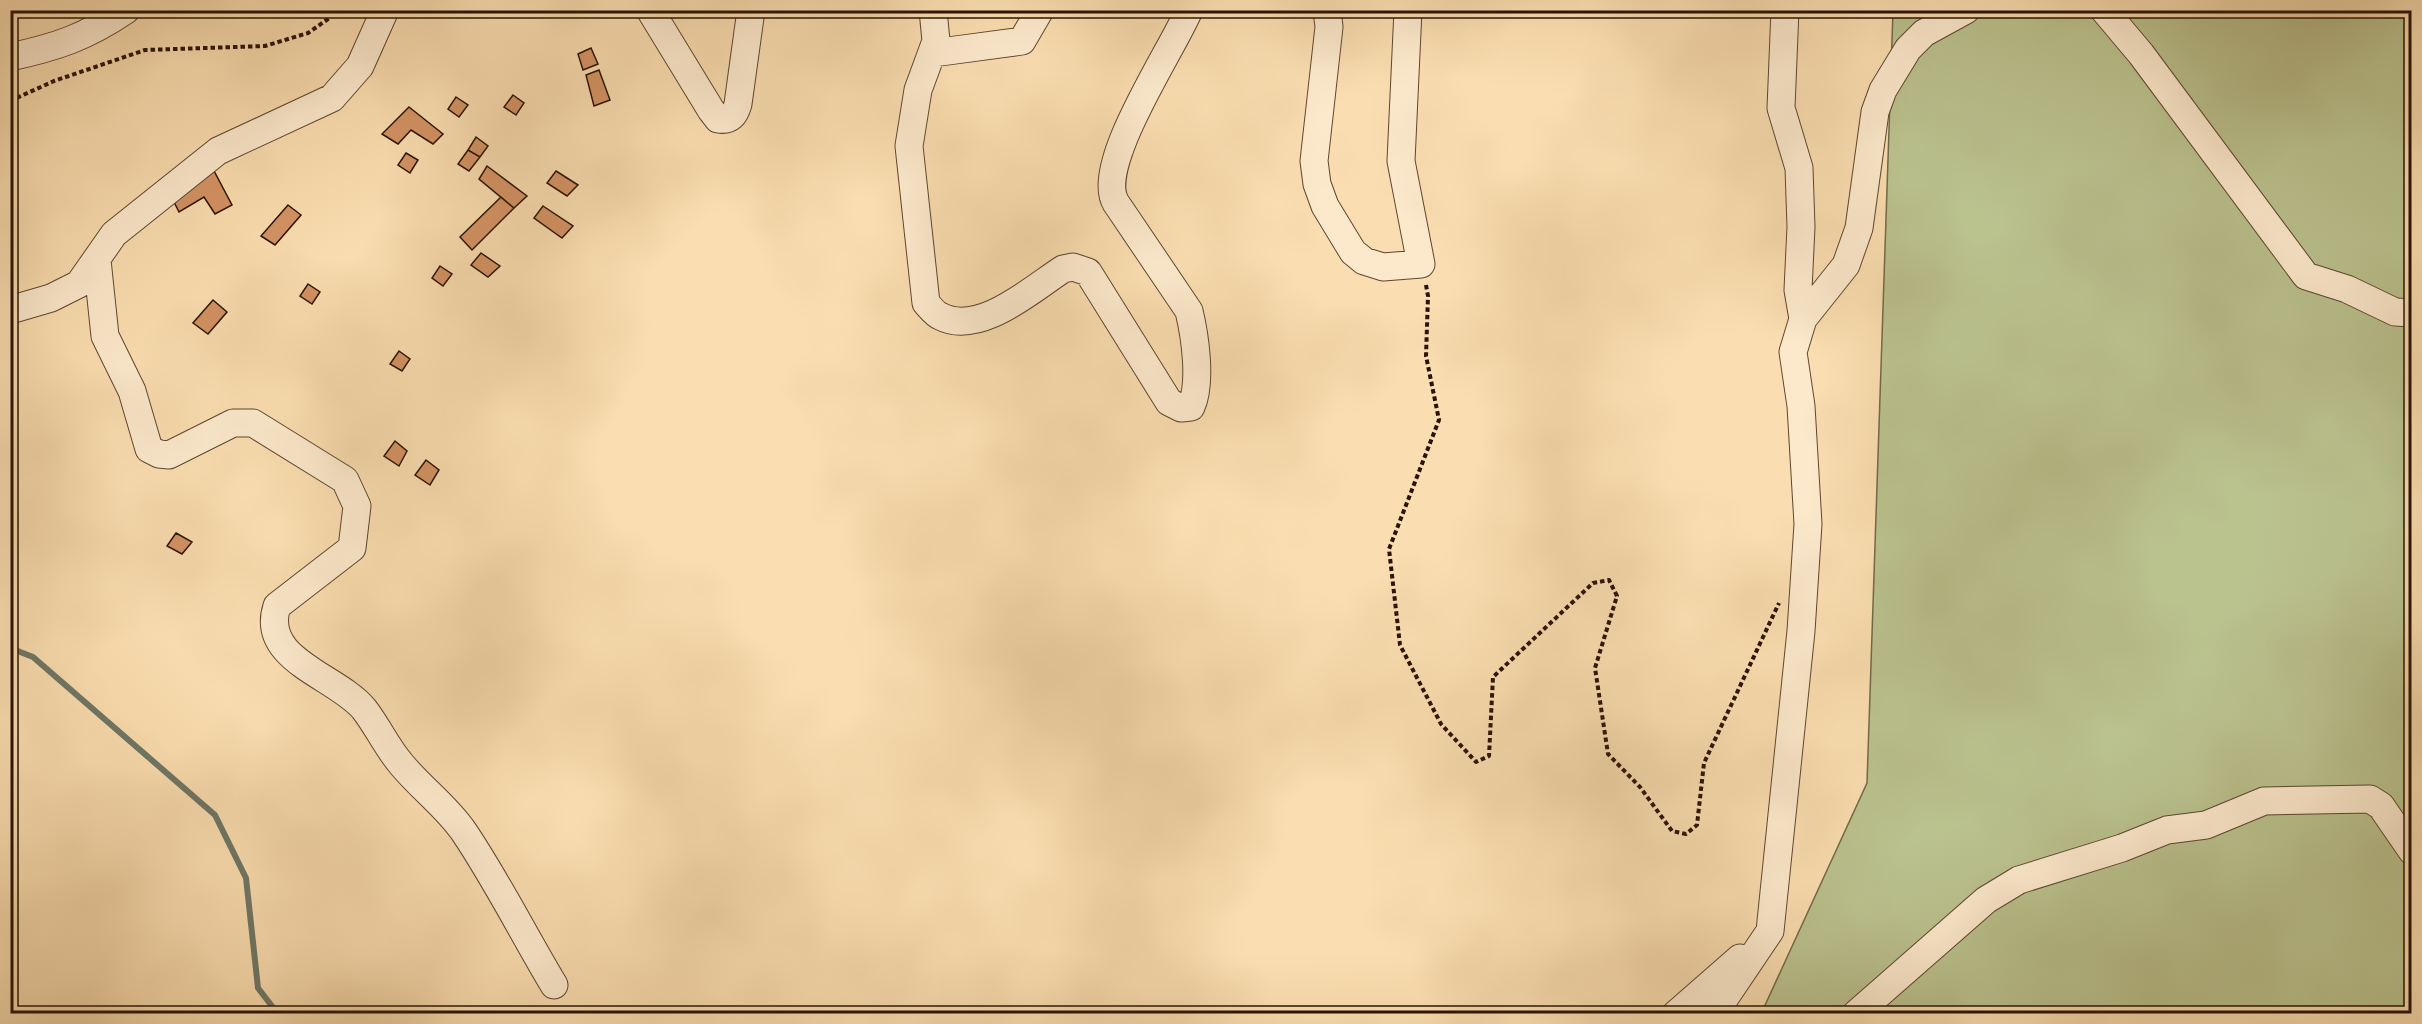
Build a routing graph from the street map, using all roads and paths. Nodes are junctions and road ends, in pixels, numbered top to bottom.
1 (126, 10) edge
2 (341, 10) edge
3 (385, 10) edge
4 (650, 10) edge
5 (752, 10) edge
6 (933, 10) edge
7 (1040, 10) edge
8 (1189, 10) edge
9 (1327, 10) edge
10 (1408, 10) edge
11 (1785, 10) edge
12 (1966, 10) edge
13 (2104, 10) edge
14 (933, 53) junction
15 (10, 57) edge
16 (10, 100) edge
17 (97, 260) junction
18 (1421, 264) junction
19 (10, 310) edge
20 (2412, 313) edge
21 (1803, 319) junction
22 (1804, 581) junction
23 (2412, 851) edge
24 (1770, 931) junction
25 (554, 985) dead end
26 (1676, 1014) edge
27 (1714, 1014) edge
28 (1856, 1014) edge

1 - 15 street
2 - 16 path
3 - 17 street
4 - 5 street
6 - 14 street
7 - 14 street
8 - 14 street
9 - 18 street
10 - 18 street
11 - 21 street
12 - 21 street
13 - 20 street
17 - 19 street
17 - 25 street
18 - 22 path
21 - 22 street
22 - 24 street
23 - 28 street
24 - 26 street
24 - 27 street

